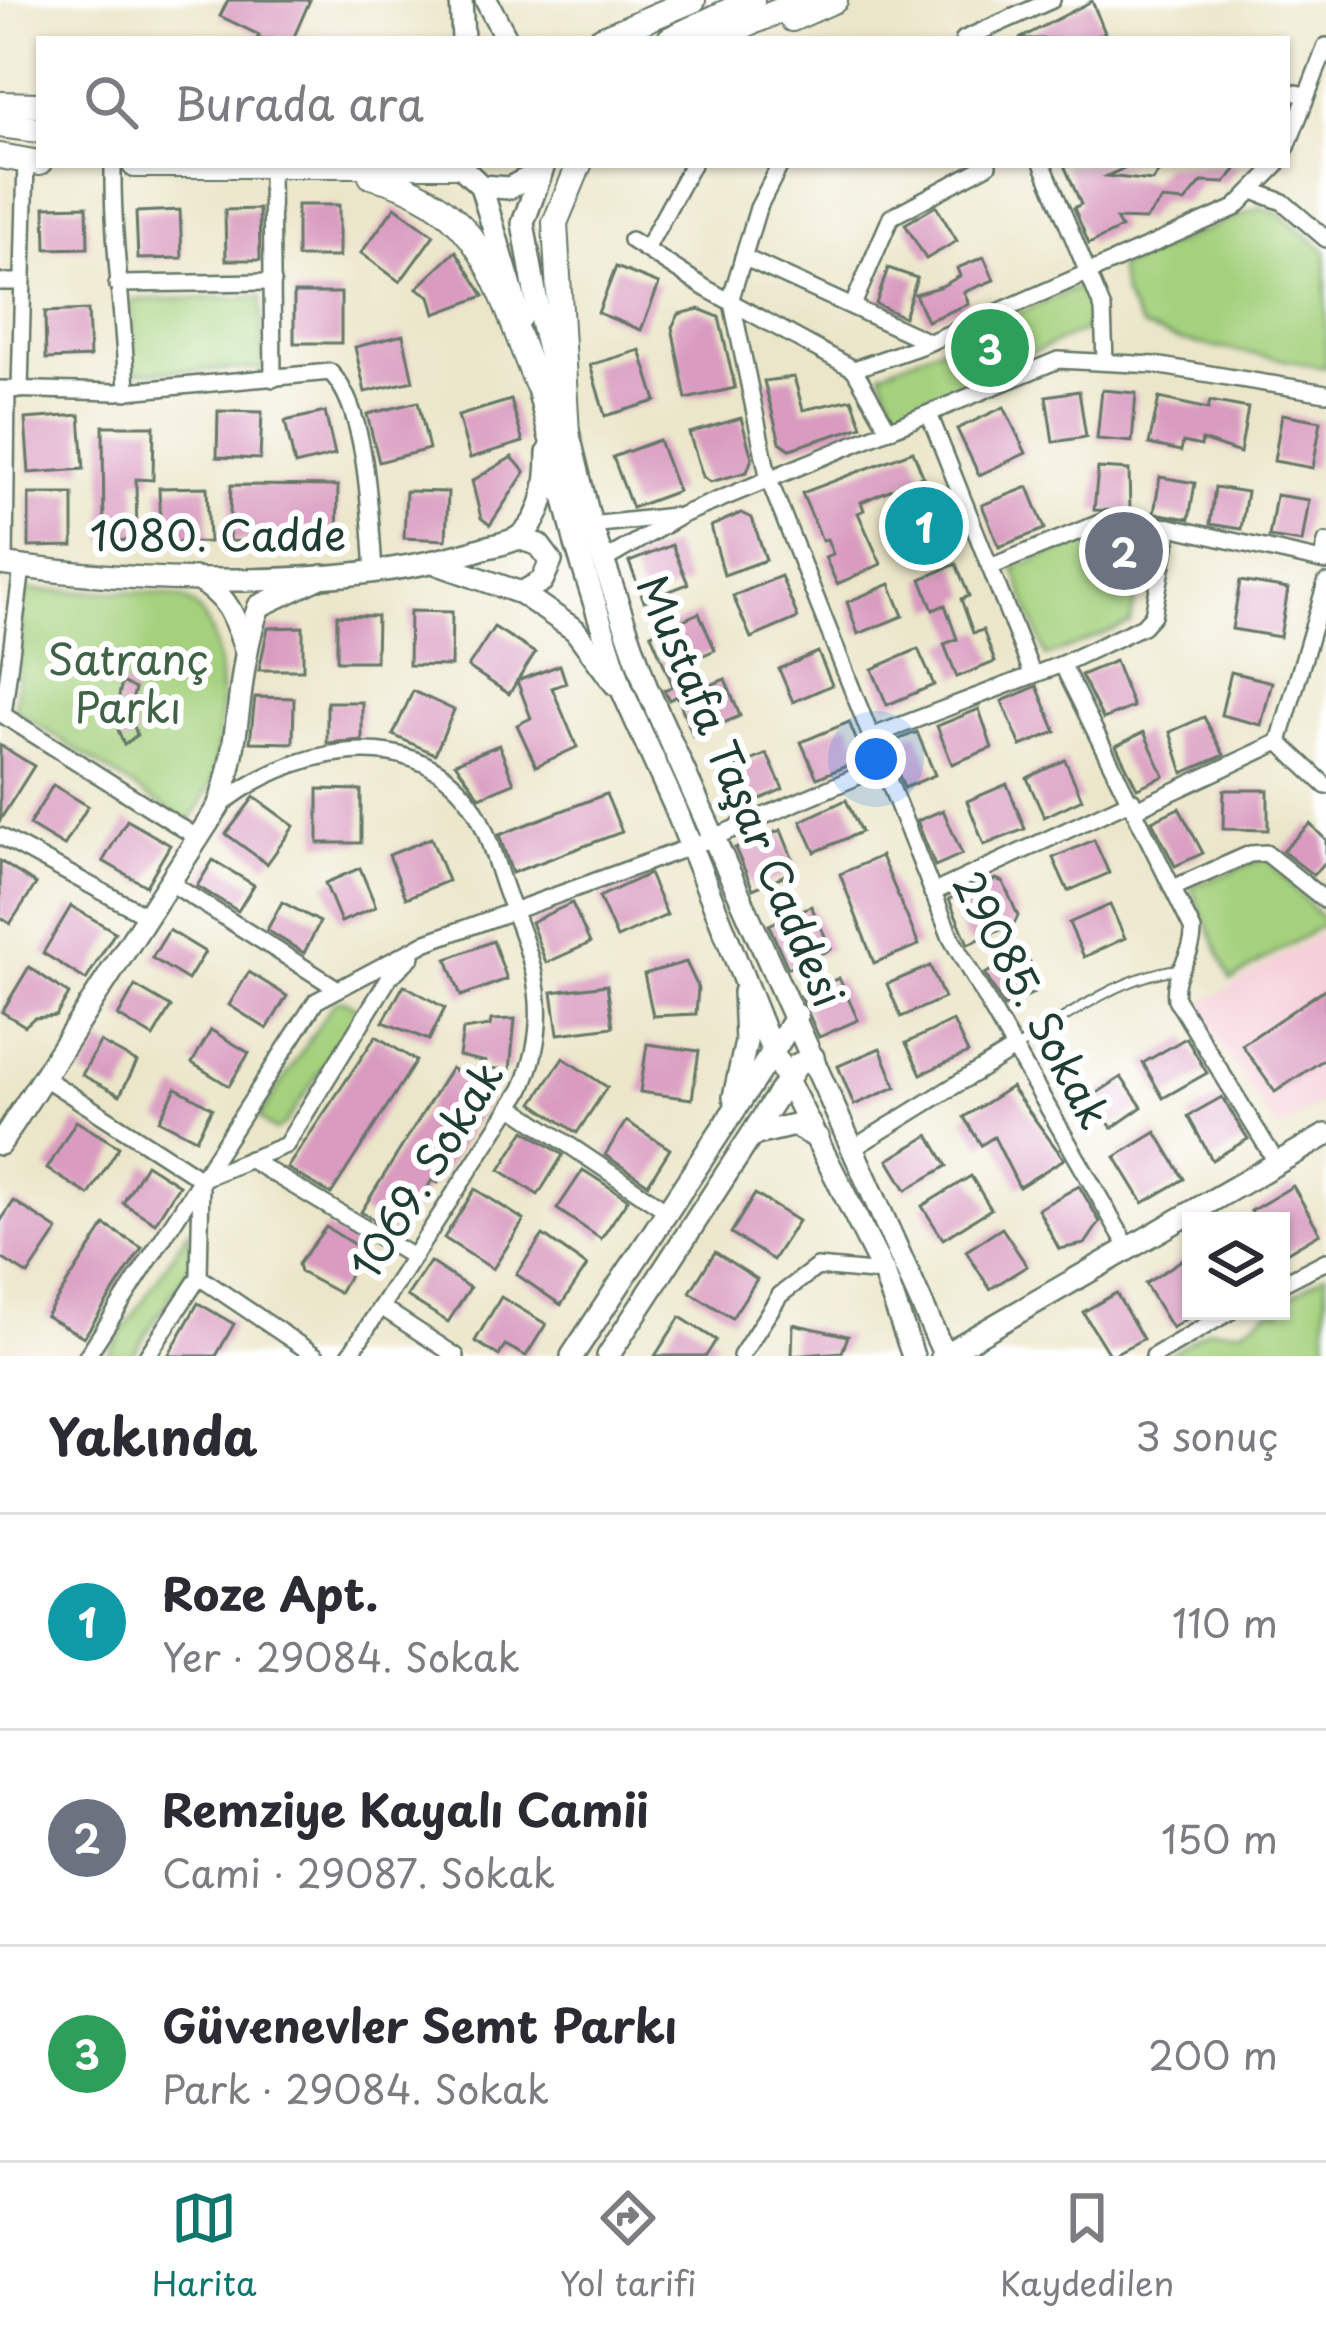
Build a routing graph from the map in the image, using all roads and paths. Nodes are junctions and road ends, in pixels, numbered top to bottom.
1 (461, 0) edge
2 (486, 0) edge
3 (693, 0) edge
4 (752, 0) edge
5 (805, 0) edge
6 (836, 0) edge
7 (1052, 0) edge
8 (983, 35) edge
9 (463, 36) edge
10 (505, 36) edge
11 (608, 36) edge
12 (676, 36) edge
13 (719, 36) edge
14 (753, 36) edge
15 (1326, 46) edge
16 (1320, 81) edge
17 (1290, 92) edge
18 (1306, 95) junction
19 (0, 104) edge
20 (36, 105) edge
21 (0, 125) edge
22 (36, 130) edge
23 (1290, 139) edge
24 (0, 154) edge
25 (35, 158) edge
26 (112, 168) edge
27 (271, 168) edge
28 (340, 168) edge
29 (542, 168) edge
30 (544, 168) edge
31 (578, 168) edge
32 (690, 168) edge
33 (779, 168) edge
34 (982, 168) edge
35 (1044, 168) edge
36 (1275, 168) edge
37 (463, 171) edge
38 (1256, 192) junction
39 (1326, 238) edge
40 (743, 257) junction
41 (1088, 274) junction
42 (0, 282) edge
43 (22, 282) junction
44 (273, 282) junction
45 (117, 284) junction
46 (730, 298) junction
47 (853, 304) junction
48 (929, 342) junction
49 (1105, 362) junction
50 (854, 369) junction
51 (272, 379) junction
52 (537, 384) junction
53 (9, 390) edge
54 (127, 392) junction
55 (1326, 393) edge
56 (929, 414) junction
57 (558, 430) junction
58 (889, 430) junction
59 (769, 480) junction
60 (682, 515) junction
61 (591, 525) junction
62 (1170, 527) junction
63 (518, 538) junction
64 (1326, 542) edge
65 (604, 561) junction
66 (1324, 562) edge
67 (437, 564) junction
68 (9, 565) edge
69 (990, 567) junction
70 (374, 571) junction
71 (189, 576) junction
72 (322, 576) junction
73 (1326, 583) edge
74 (521, 593) junction
75 (246, 652) junction
76 (1062, 664) junction
77 (1031, 673) junction
78 (624, 694) junction
79 (873, 736) junction
80 (1280, 742) junction
81 (882, 766) junction
82 (1326, 786) edge
83 (1134, 805) junction
84 (218, 807) junction
85 (0, 836) edge
86 (198, 838) junction
87 (700, 843) junction
88 (170, 882) junction
89 (1173, 888) junction
90 (932, 893) junction
91 (1326, 902) edge
92 (514, 910) junction
93 (147, 916) junction
94 (427, 942) junction
95 (741, 968) junction
96 (1178, 969) junction
97 (338, 989) junction
98 (797, 1015) junction
99 (772, 1049) junction
100 (1012, 1051) junction
101 (813, 1057) junction
102 (43, 1077) junction
103 (788, 1080) junction
104 (511, 1106) junction
105 (729, 1115) junction
106 (752, 1135) junction
107 (1326, 1135) edge
108 (819, 1139) junction
109 (0, 1144) edge
110 (852, 1149) junction
111 (249, 1159) junction
112 (1277, 1163) junction
113 (201, 1179) junction
114 (667, 1210) junction
115 (1129, 1250) junction
116 (413, 1257) junction
117 (1326, 1261) edge
118 (884, 1273) junction
119 (199, 1277) junction
120 (1290, 1279) edge
121 (381, 1307) junction
122 (1216, 1320) edge
123 (88, 1356) edge
124 (147, 1356) edge
125 (316, 1356) edge
126 (350, 1356) edge
127 (456, 1356) edge
128 (572, 1356) edge
129 (608, 1356) edge
130 (741, 1356) edge
131 (913, 1356) edge
132 (944, 1356) edge
133 (1154, 1356) edge

1 - 9 main road
2 - 10 main road
3 - 11 main road
4 - 12 main road
5 - 13 main road
6 - 14 main road
7 - 8 street
15 - 16 street
16 - 18 street
17 - 18 street
18 - 23 street
19 - 20 main road
21 - 22 main road
24 - 25 main road
25 - 43 street
26 - 45 street
27 - 44 street
28 - 52 main road
29 - 37 main road
30 - 57 main road, Mustafa Taşar Caddesi
31 - 57 main road
32 - 46 street
33 - 40 street, 29085. Sokak
34 - 47 street
35 - 41 street
36 - 38 street
37 - 52 main road, Mustafa Taşar Caddesi
38 - 39 street
38 - 41 street
40 - 46 street, 29085. Sokak
40 - 47 street
41 - 48 street
41 - 49 street
42 - 43 street
43 - 53 street
44 - 45 street
44 - 51 street
45 - 54 street
46 - 50 street
46 - 59 street, 29085. Sokak
47 - 48 street
48 - 50 street
49 - 55 street
49 - 56 street
50 - 58 street
51 - 54 street
51 - 70 street
52 - 57 main road, Mustafa Taşar Caddesi
53 - 54 street
53 - 68 street
56 - 58 street
56 - 69 street
57 - 61 main road, Mustafa Taşar Caddesi
57 - 63 main road
57 - 78 main road, Mustafa Taşar Caddesi
58 - 59 street
59 - 60 street
59 - 79 street, 29085. Sokak
60 - 61 street
60 - 65 street
61 - 65 main road, Mustafa Taşar Caddesi
62 - 66 street
62 - 69 street
62 - 76 street
63 - 67 main road
63 - 74 main road
64 - 66 street
65 - 87 main road, Mustafa Taşar Caddesi
67 - 70 main road, 1080. Cadde
67 - 74 main road
68 - 71 main road, 1080. Cadde
68 - 86 street
69 - 77 street
70 - 72 main road, 1080. Cadde
71 - 72 main road, 1080. Cadde
71 - 75 main road
72 - 75 main road
73 - 80 street
74 - 78 main road
75 - 84 main road
76 - 77 street
76 - 83 street
77 - 79 street
78 - 87 main road, Mustafa Taşar Caddesi
79 - 81 street, 29085. Sokak
80 - 82 street
80 - 83 street
81 - 87 street
81 - 90 street, 29085. Sokak
83 - 89 street
83 - 90 street
84 - 86 main road
84 - 92 street, 1069. Sokak
85 - 93 street
86 - 88 main road
87 - 92 street
87 - 95 main road, Mustafa Taşar Caddesi
87 - 98 main road, Mustafa Taşar Caddesi
88 - 93 main road
88 - 97 street
89 - 91 street
89 - 96 street
90 - 100 street, 29085. Sokak
92 - 94 street
92 - 104 street, 1069. Sokak
93 - 102 main road
94 - 97 street
94 - 111 street
95 - 99 main road, Mustafa Taşar Caddesi
95 - 105 main road
96 - 100 lane
96 - 112 street
97 - 113 street
98 - 99 main road
98 - 101 main road, Mustafa Taşar Caddesi
99 - 103 main road, Mustafa Taşar Caddesi
99 - 105 main road
100 - 110 street
100 - 115 street, 29085. Sokak
101 - 103 main road
101 - 110 main road, Mustafa Taşar Caddesi
102 - 109 main road
102 - 113 street
103 - 106 main road
103 - 108 main road, Mustafa Taşar Caddesi
104 - 114 street
104 - 116 street, 1069. Sokak
105 - 114 main road
106 - 108 main road
106 - 129 main road
107 - 112 main road
108 - 118 main road, Mustafa Taşar Caddesi
110 - 132 main road, Mustafa Taşar Caddesi
111 - 113 street
111 - 116 street
112 - 115 main road
113 - 119 street
113 - 123 street
114 - 128 main road
115 - 132 main road
116 - 121 street, 1069. Sokak
117 - 120 street
118 - 130 street
118 - 131 main road, Mustafa Taşar Caddesi
119 - 124 street
119 - 125 street
121 - 126 street, 1069. Sokak
121 - 127 street
122 - 133 street

